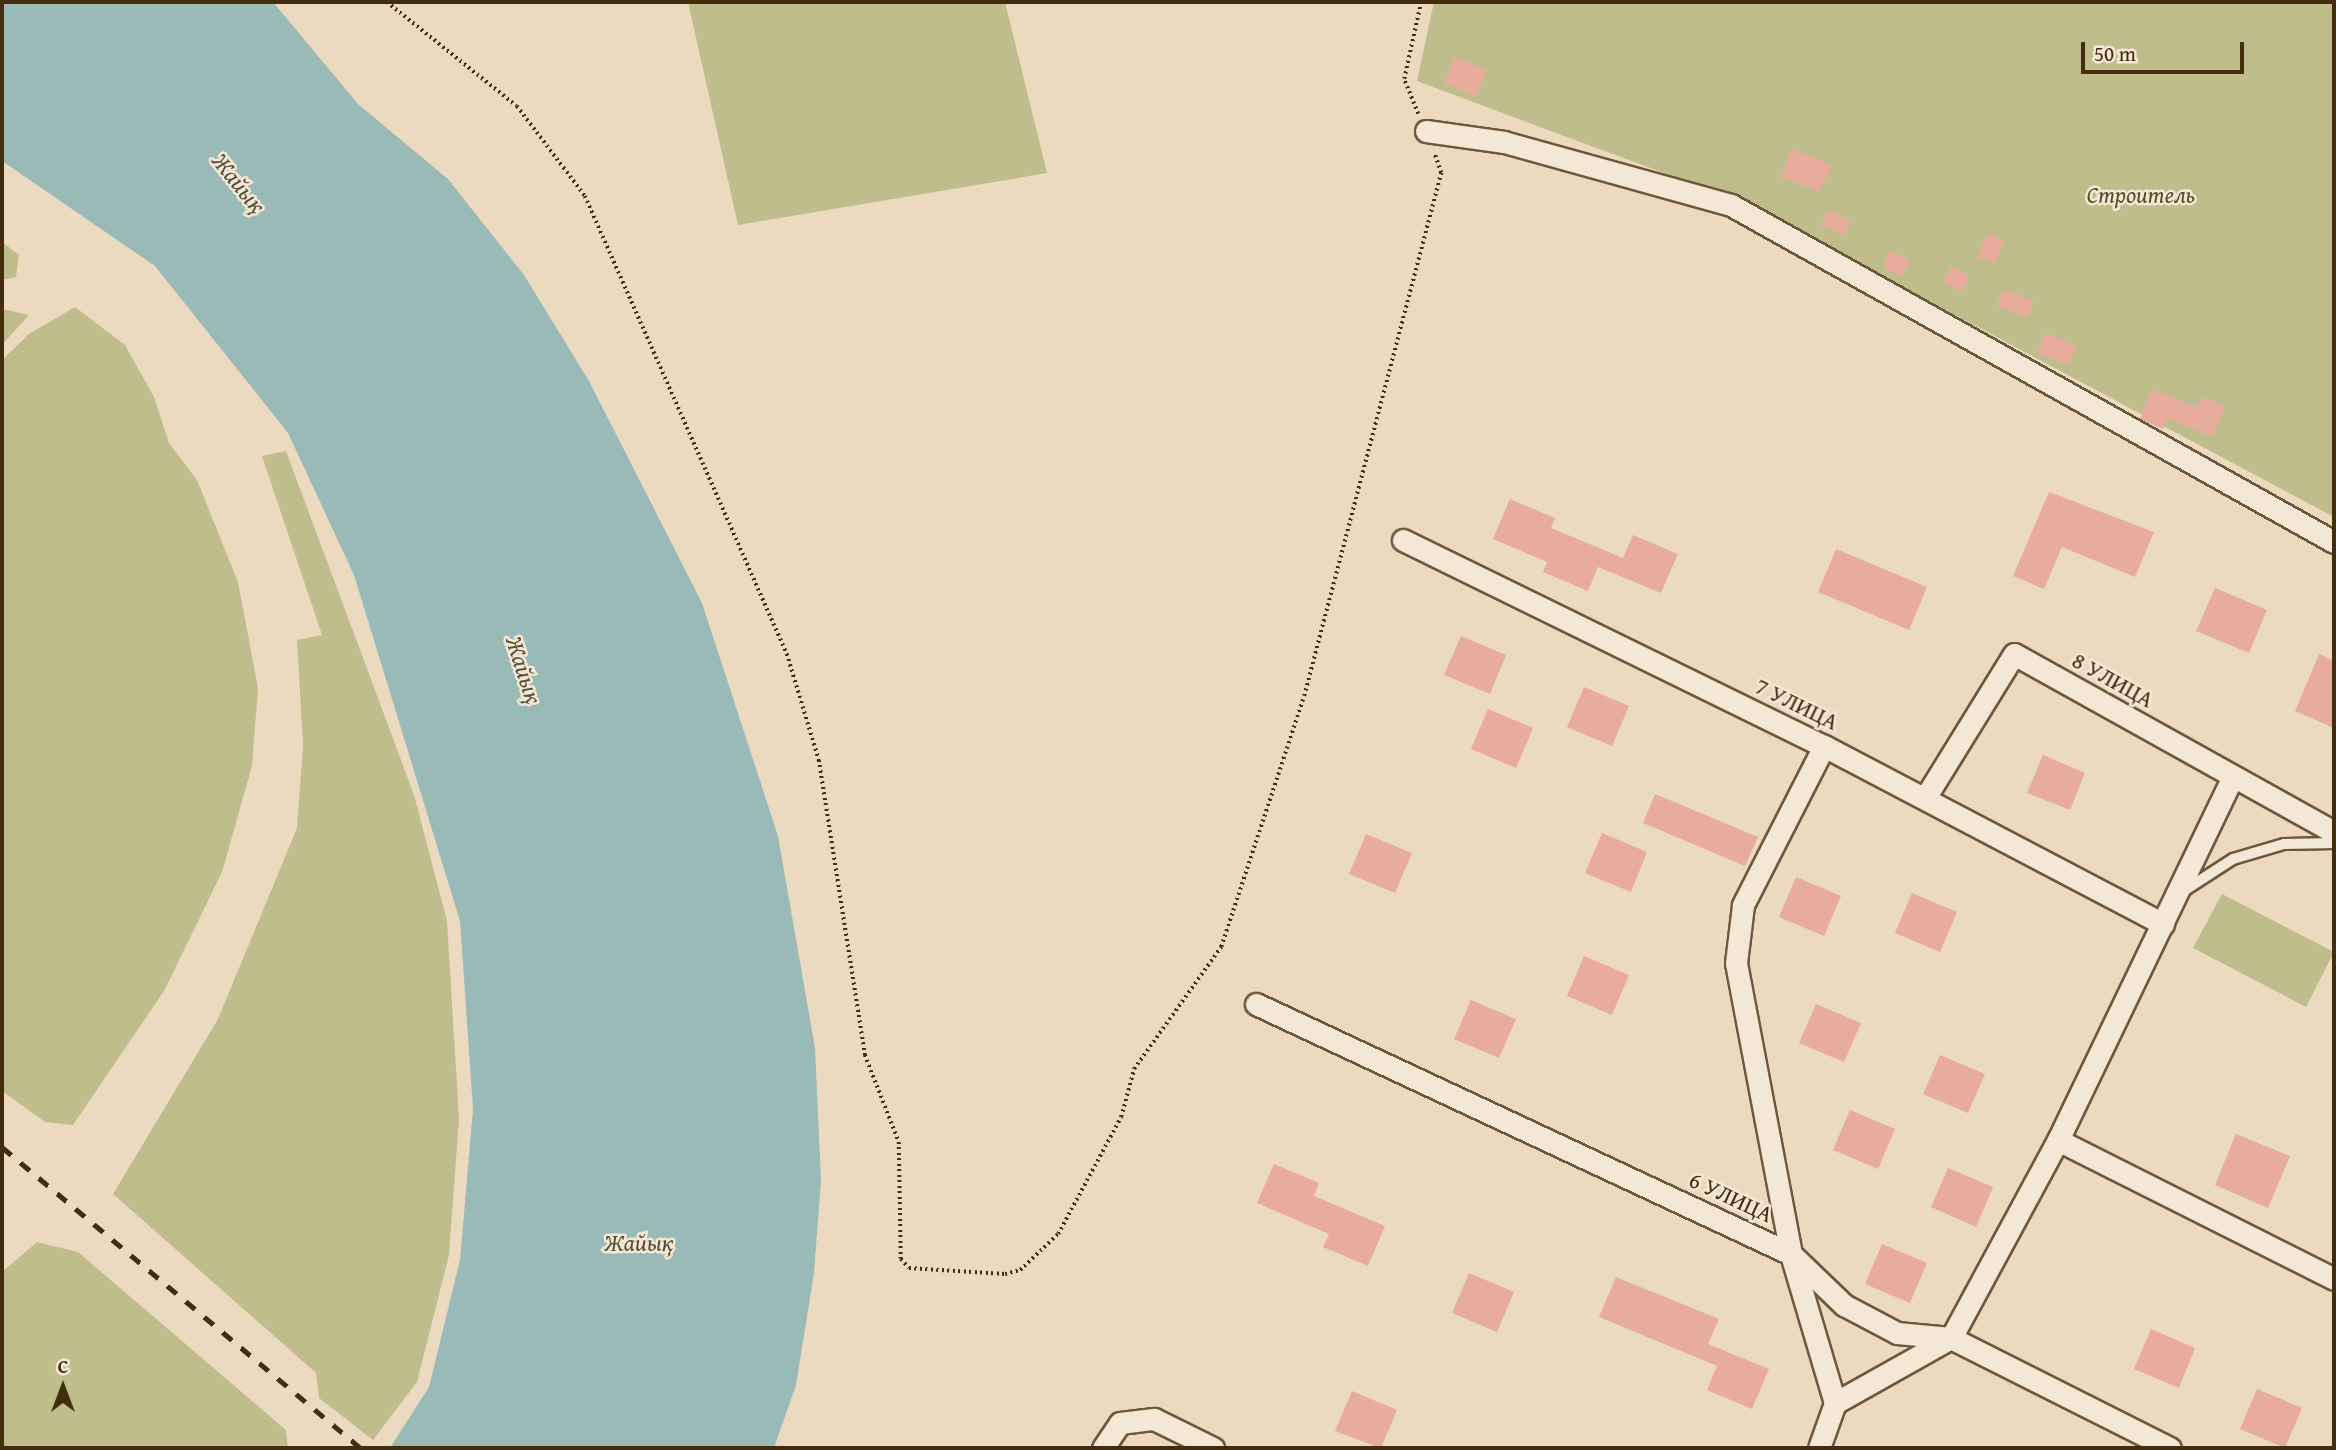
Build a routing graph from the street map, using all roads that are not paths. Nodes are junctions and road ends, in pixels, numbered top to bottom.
1 (1426, 131) road end
2 (1403, 540) dead end
3 (2334, 542) edge
4 (1824, 746) junction
5 (2232, 778) junction
6 (1925, 798) junction
7 (2334, 832) edge
8 (2334, 843) edge
9 (2177, 895) junction
10 (2163, 924) junction
11 (1256, 1004) dead end
12 (2058, 1140) junction
13 (1791, 1254) junction
14 (2334, 1279) edge
15 (1951, 1338) junction
16 (1835, 1403) junction
17 (1104, 1448) edge
18 (1213, 1448) edge
19 (1819, 1448) edge
20 (2170, 1448) edge

1 - 3 street
2 - 4 street, 7 УЛИЦА
4 - 6 street, 7 УЛИЦА
4 - 13 street
5 - 6 street, 8 УЛИЦА
5 - 7 street, 8 УЛИЦА
5 - 9 street
6 - 10 street, 7 УЛИЦА
8 - 9 lane
9 - 10 street
10 - 12 street
11 - 13 street, 6 УЛИЦА
12 - 14 street
12 - 15 street
13 - 15 street, 6 УЛИЦА
13 - 16 street
15 - 16 street
15 - 20 street, 6 УЛИЦА
16 - 19 street
17 - 18 street

